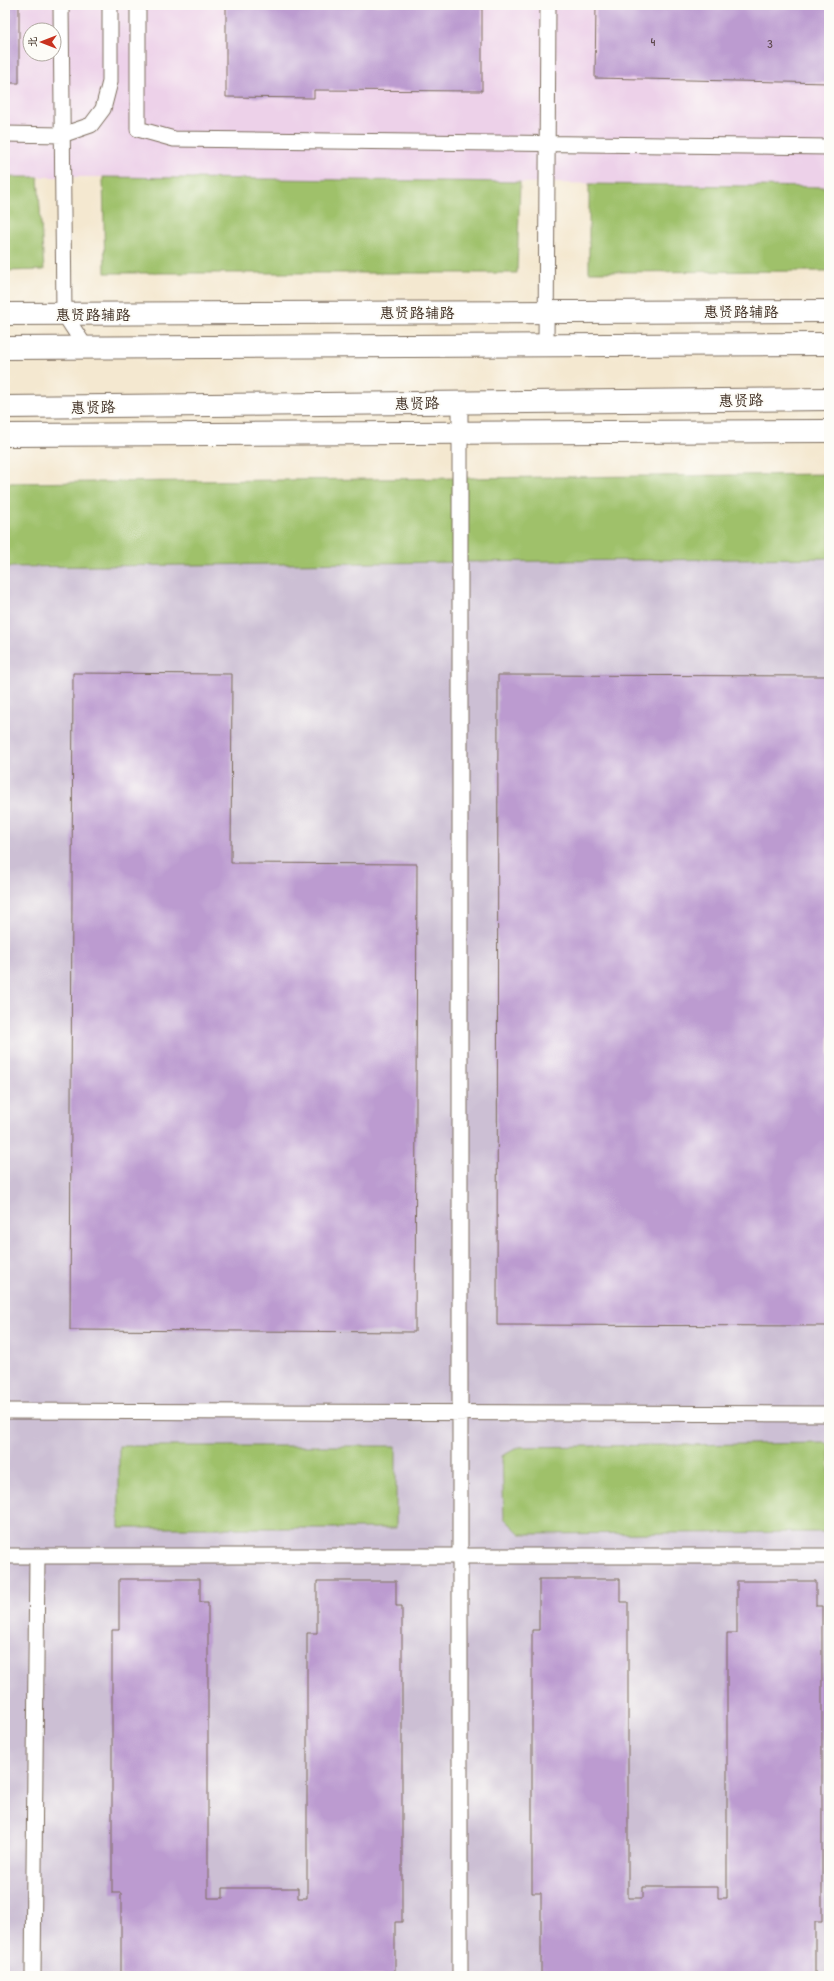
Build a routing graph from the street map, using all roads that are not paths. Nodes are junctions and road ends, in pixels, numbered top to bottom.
1 (61, 5) edge
2 (110, 5) edge
3 (138, 5) edge
4 (548, 5) edge
5 (5, 134) edge
6 (62, 135) junction
7 (547, 144) junction
8 (829, 147) edge
9 (829, 311) edge
10 (546, 312) junction
11 (5, 314) edge
12 (64, 314) junction
13 (829, 344) edge
14 (546, 345) junction
15 (5, 348) edge
16 (86, 348) junction
17 (829, 399) edge
18 (460, 403) junction
19 (5, 408) edge
20 (829, 431) edge
21 (460, 433) junction
22 (5, 435) edge
23 (5, 1411) edge
24 (461, 1412) junction
25 (829, 1414) edge
26 (5, 1556) edge
27 (37, 1556) junction
28 (461, 1556) junction
29 (829, 1556) edge
30 (33, 1976) edge
31 (460, 1976) edge

1 - 6 lane
2 - 6 lane
3 - 7 lane
4 - 7 lane
5 - 6 lane
6 - 12 lane
7 - 8 lane
7 - 10 lane
9 - 10 main road, 惠贤路辅路
10 - 12 main road, 惠贤路辅路
10 - 14 lane
11 - 12 main road, 惠贤路辅路
12 - 16 lane
13 - 14 main road
14 - 16 main road
15 - 16 main road
17 - 18 main road, 惠贤路
18 - 19 main road, 惠贤路
18 - 21 lane
20 - 21 main road
21 - 22 main road
21 - 24 lane
23 - 24 lane
24 - 25 lane
24 - 28 lane
26 - 27 lane
27 - 28 lane
27 - 30 lane
28 - 29 lane
28 - 31 lane

